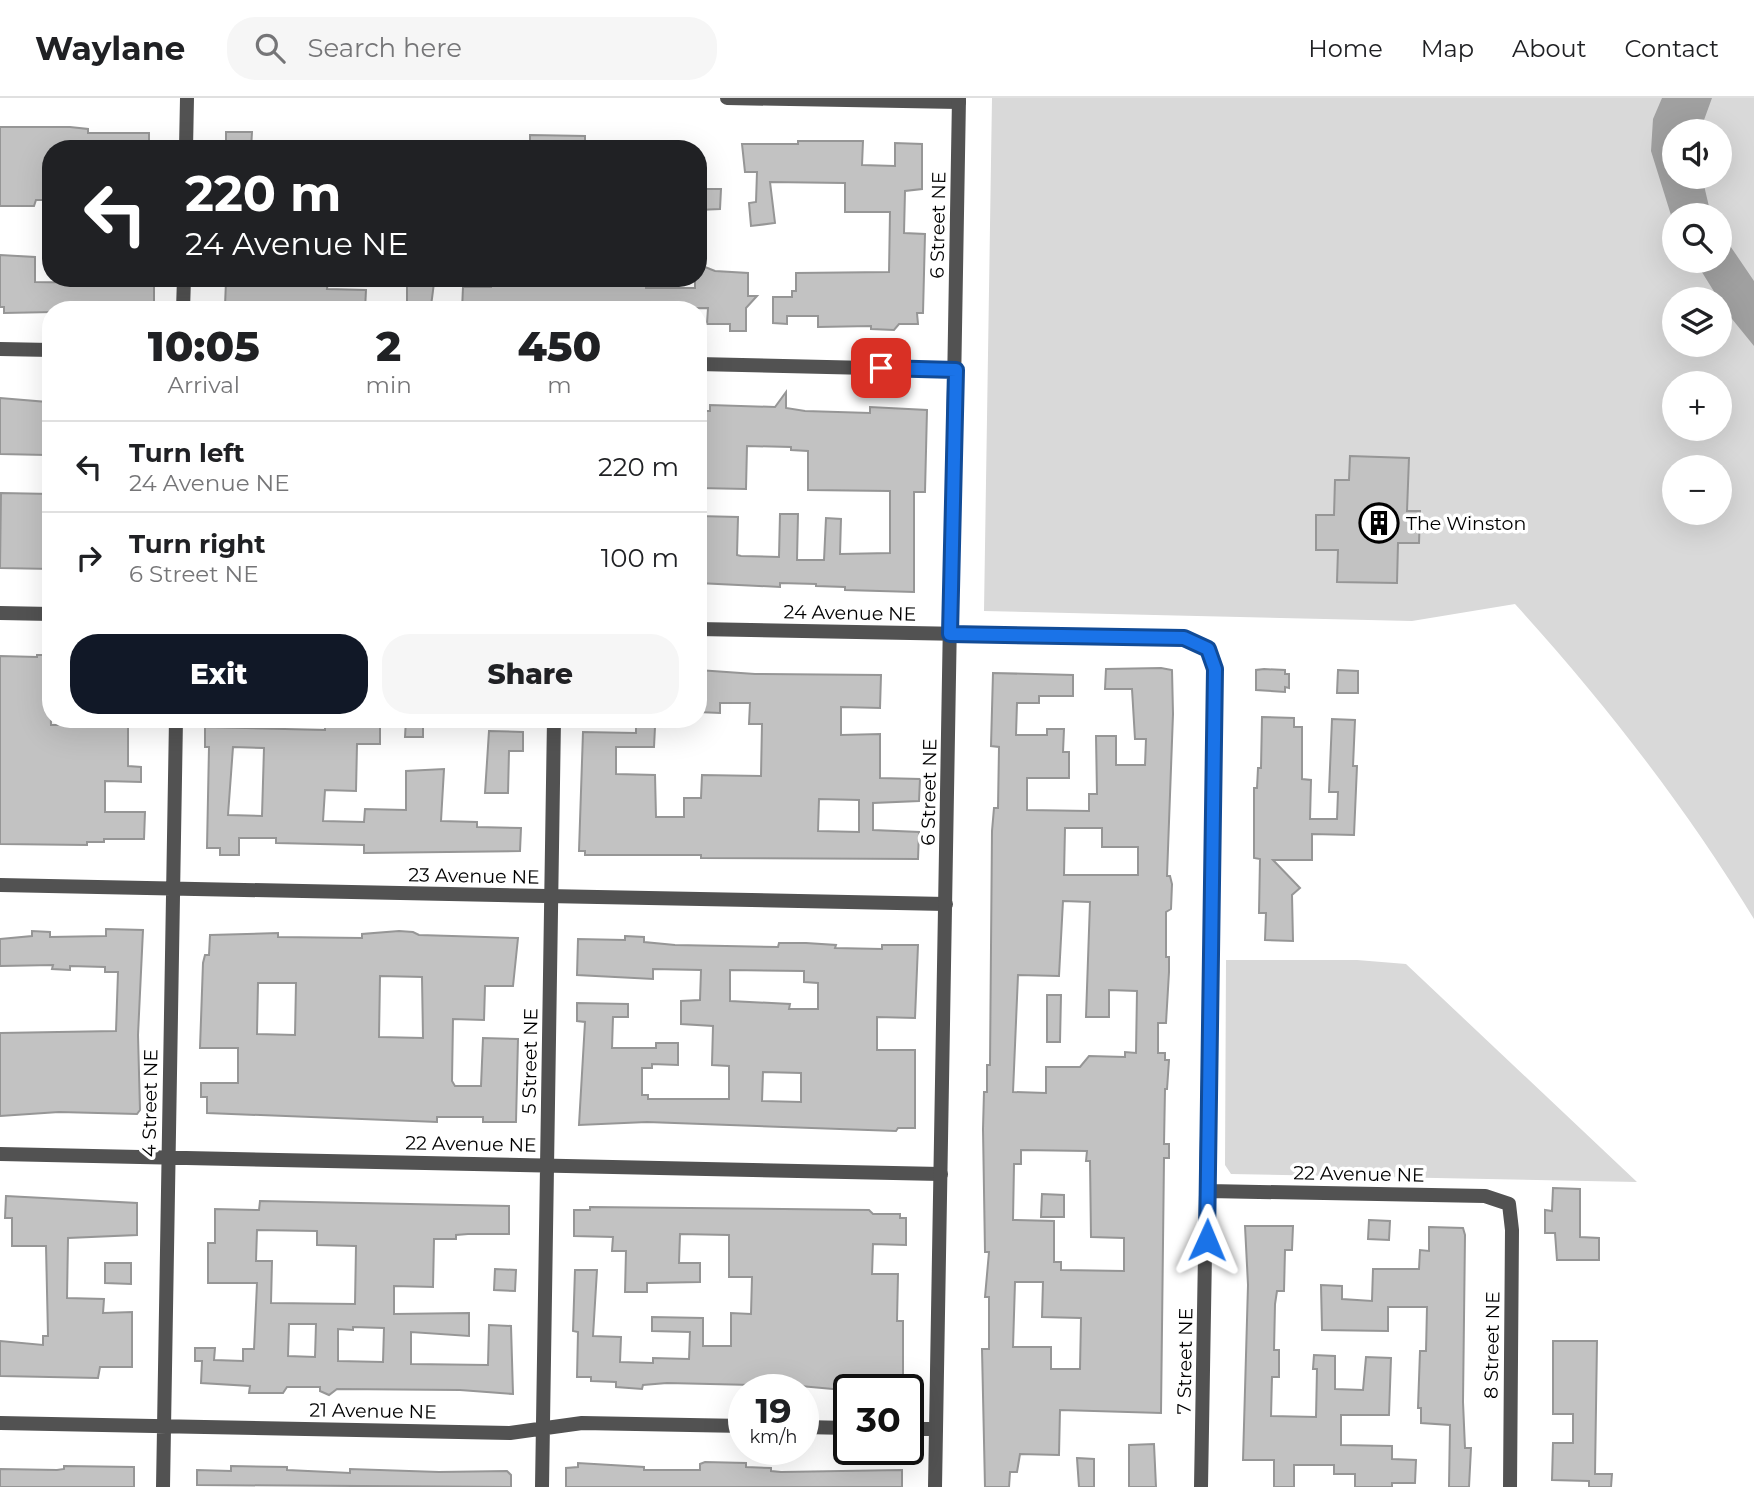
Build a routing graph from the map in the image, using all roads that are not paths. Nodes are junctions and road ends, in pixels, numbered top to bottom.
1 (187, 98) edge
2 (727, 98) edge
3 (959, 100) edge
4 (186, 140) edge
5 (0, 349) edge
6 (42, 350) edge
7 (707, 364) edge
8 (956, 370) junction
9 (0, 613) edge
10 (42, 614) edge
11 (707, 629) edge
12 (950, 634) junction
13 (1208, 649) joint
14 (176, 728) edge
15 (554, 728) edge
16 (0, 885) edge
17 (173, 888) junction
18 (552, 897) junction
19 (946, 904) junction
20 (0, 1154) edge
21 (169, 1156) junction
22 (547, 1164) junction
23 (941, 1174) junction
24 (1208, 1191) junction
25 (1509, 1204) joint
26 (0, 1423) edge
27 (164, 1426) junction
28 (728, 1426) edge
29 (924, 1429) edge
30 (936, 1429) junction
31 (544, 1430) junction
32 (163, 1487) edge
33 (542, 1487) edge
34 (935, 1487) edge
35 (1201, 1487) edge
36 (1510, 1487) edge

1 - 4 street
2 - 3 street
3 - 8 street, 6 Street NE
5 - 6 street
7 - 8 street
8 - 12 street, 6 Street NE
9 - 10 street
11 - 12 street, 24 Avenue NE
12 - 13 street, 24 Avenue NE
12 - 19 street, 6 Street NE
13 - 24 street, 7 Street NE
14 - 17 street, 4 Street NE
15 - 18 street, 5 Street NE
16 - 17 street, 23 Avenue NE
17 - 18 street, 23 Avenue NE
17 - 21 street, 4 Street NE
18 - 19 street, 23 Avenue NE
18 - 22 street, 5 Street NE
19 - 23 street, 6 Street NE
20 - 21 street, 22 Avenue NE
21 - 22 street, 22 Avenue NE
21 - 27 street, 4 Street NE
22 - 23 street, 22 Avenue NE
22 - 31 street, 5 Street NE
23 - 30 street, 6 Street NE
24 - 25 street, 22 Avenue NE
24 - 35 street, 7 Street NE
25 - 36 street, 8 Street NE
26 - 27 street, 21 Avenue NE
27 - 31 street, 21 Avenue NE
27 - 32 street, 4 Street NE
28 - 31 street, 21 Avenue NE
29 - 30 street
30 - 34 street, 6 Street NE
31 - 33 street, 5 Street NE

